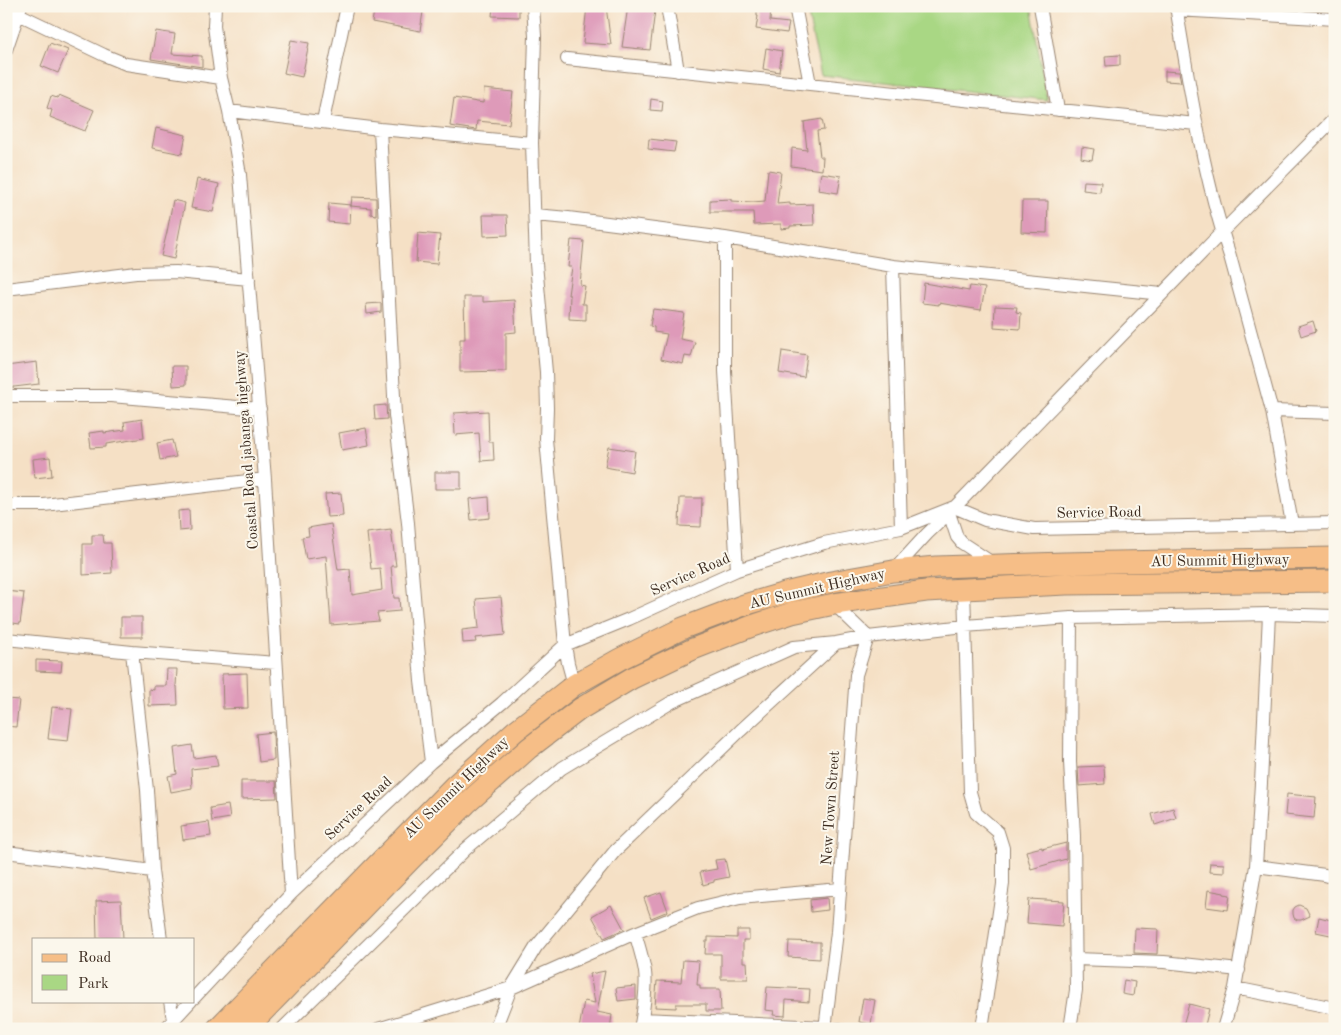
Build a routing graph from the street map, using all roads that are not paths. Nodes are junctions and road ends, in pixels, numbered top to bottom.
1 (215, 6) edge
2 (347, 6) edge
3 (533, 6) edge
4 (667, 6) edge
5 (795, 6) edge
6 (1040, 6) edge
7 (1176, 8) edge
8 (15, 9) edge
9 (1240, 10) edge
10 (1330, 14) edge
11 (6, 50) edge
12 (567, 59) dead end
13 (678, 71) junction
14 (221, 78) junction
15 (810, 84) junction
16 (1058, 110) junction
17 (229, 111) junction
18 (1335, 118) edge
19 (323, 121) junction
20 (1196, 124) junction
21 (1330, 127) edge
22 (380, 129) junction
23 (532, 143) junction
24 (535, 216) junction
25 (1222, 232) junction
26 (725, 238) junction
27 (893, 266) junction
28 (249, 279) junction
29 (6, 289) edge
30 (1162, 294) junction
31 (6, 396) edge
32 (260, 409) junction
33 (1272, 411) junction
34 (1335, 413) edge
35 (265, 479) junction
36 (6, 505) edge
37 (952, 510) junction
38 (1335, 523) edge
39 (1292, 524) junction
40 (901, 528) junction
41 (1335, 558) edge
42 (996, 565) junction
43 (737, 570) junction
44 (894, 571) junction
45 (1335, 582) edge
46 (964, 589) junction
47 (834, 604) junction
48 (1269, 614) junction
49 (1335, 616) edge
50 (1071, 618) junction
51 (965, 626) junction
52 (868, 637) junction
53 (6, 639) edge
54 (836, 643) junction
55 (565, 645) junction
56 (132, 652) junction
57 (276, 663) junction
58 (574, 686) junction
59 (431, 762) junction
60 (6, 852) edge
61 (1256, 866) junction
62 (152, 871) junction
63 (1335, 878) edge
64 (840, 889) junction
65 (291, 894) junction
66 (635, 933) junction
67 (162, 938) edge
68 (1075, 959) junction
69 (1239, 970) junction
70 (511, 988) junction
71 (1235, 988) junction
72 (195, 997) edge
73 (170, 1002) edge
74 (190, 1002) edge
75 (1335, 1008) edge
76 (169, 1024) edge
77 (641, 1024) edge
78 (825, 1028) edge
79 (217, 1029) edge
80 (246, 1029) edge
81 (282, 1029) edge
82 (378, 1029) edge
83 (495, 1029) edge
84 (839, 1029) edge
85 (982, 1029) edge
86 (1070, 1029) edge
87 (1223, 1029) edge

1 - 14 street, Coastal Road jabanga highway
2 - 19 street
3 - 23 street
4 - 13 street
5 - 15 street
6 - 16 street
7 - 9 street
7 - 20 street
8 - 11 street
8 - 14 street
9 - 10 street
12 - 13 street
13 - 15 street
14 - 17 street, Coastal Road jabanga highway
15 - 16 street
16 - 20 street
17 - 19 street
17 - 28 street, Coastal Road jabanga highway
18 - 21 street
19 - 22 street
20 - 25 street
21 - 25 street
22 - 23 street
22 - 59 street
23 - 24 street
24 - 26 street
24 - 55 street
25 - 30 street
25 - 33 street
26 - 27 street
26 - 43 street
27 - 30 street
27 - 40 street
28 - 29 street
28 - 32 street, Coastal Road jabanga highway
30 - 37 street
31 - 32 street
32 - 35 street, Coastal Road jabanga highway
33 - 34 street
33 - 39 street
35 - 36 street
35 - 57 street, Coastal Road jabanga highway
37 - 39 street, Service Road
37 - 40 street, Service Road
37 - 42 street
37 - 44 street
38 - 39 street, Service Road
40 - 43 street, Service Road
41 - 42 main road, AU Summit Highway
42 - 44 main road, AU Summit Highway
43 - 55 street, Service Road
44 - 58 main road, AU Summit Highway
45 - 46 main road, AU Summit Highway
46 - 47 main road, AU Summit Highway
46 - 51 street
47 - 52 street
47 - 80 main road, AU Summit Highway
48 - 49 street
48 - 50 street
48 - 61 street
50 - 51 street
50 - 68 street
51 - 52 street
51 - 85 street
52 - 54 street
52 - 64 street, New Town Street
53 - 56 street
54 - 70 street
54 - 81 street
55 - 58 street
55 - 59 street, Service Road
56 - 57 street
56 - 62 street
57 - 65 street, Coastal Road jabanga highway
58 - 79 main road, AU Summit Highway
59 - 65 street, Service Road
60 - 62 street
61 - 63 street
61 - 69 street
62 - 67 street
64 - 66 street
64 - 78 street, New Town Street
65 - 72 street, Service Road
66 - 70 street
66 - 77 street
68 - 69 street
68 - 86 street
69 - 71 street
70 - 82 street
70 - 83 street
71 - 75 street
71 - 87 street
73 - 76 street
74 - 76 street
77 - 78 street
78 - 84 street

